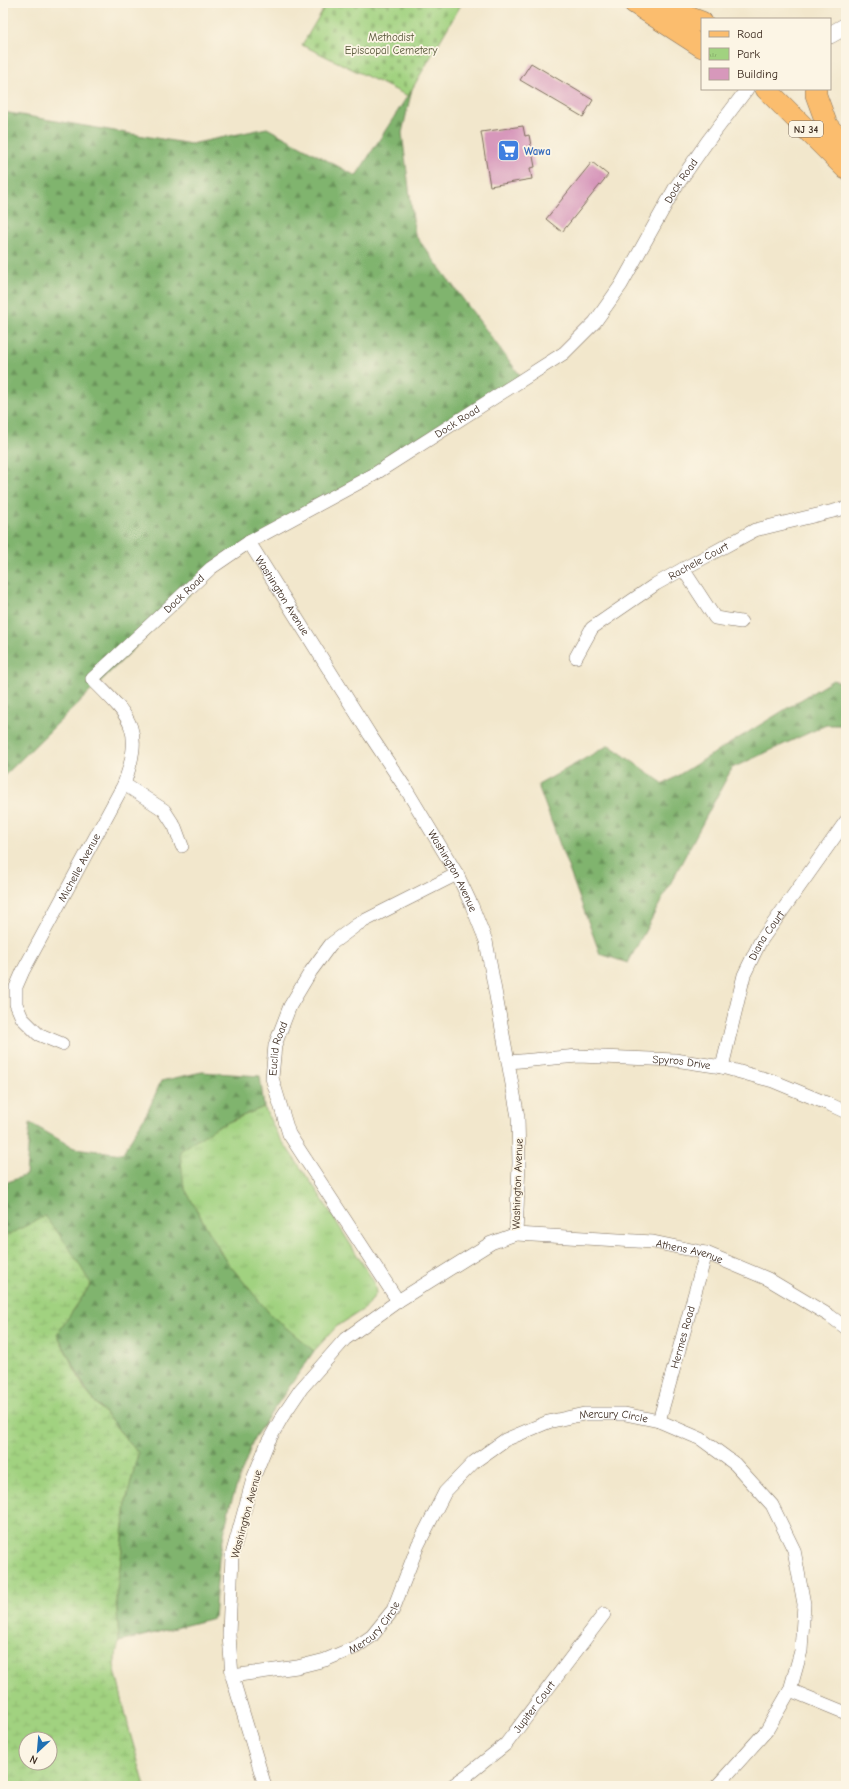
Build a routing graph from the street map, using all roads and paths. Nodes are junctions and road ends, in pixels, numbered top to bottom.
1 (634, 3) edge
2 (651, 3) edge
3 (701, 22) edge
4 (846, 26) edge
5 (831, 34) edge
6 (701, 46) edge
7 (746, 90) edge
8 (767, 90) edge
9 (816, 90) edge
10 (846, 148) edge
11 (846, 169) edge
12 (846, 508) edge
13 (248, 542) junction
14 (682, 569) junction
15 (741, 622) dead end
16 (576, 657) dead end
17 (92, 679) joint
18 (124, 784) junction
19 (846, 821) edge
20 (182, 846) dead end
21 (457, 874) junction
22 (62, 1044) dead end
23 (509, 1062) junction
24 (722, 1067) junction
25 (846, 1112) edge
26 (516, 1234) junction
27 (706, 1253) junction
28 (398, 1301) junction
29 (846, 1328) edge
30 (659, 1422) junction
31 (604, 1614) dead end
32 (232, 1676) junction
33 (790, 1690) junction
34 (846, 1713) edge
35 (265, 1786) edge
36 (452, 1786) edge
37 (717, 1786) edge

1 - 6 main road
2 - 3 main road
4 - 5 street
7 - 13 street, Dock Road
8 - 11 main road, NJ 34
9 - 10 main road
12 - 14 street, Rachele Court
13 - 17 street, Dock Road
13 - 21 street, Washington Avenue
14 - 15 street
14 - 16 street, Rachele Court
17 - 18 street, Michelle Avenue
18 - 20 street
18 - 22 street, Michelle Avenue
19 - 24 street, Diana Court
21 - 23 street, Washington Avenue
21 - 28 street, Euclid Road
23 - 24 street, Spyros Drive
23 - 26 street, Washington Avenue
24 - 25 street, Spyros Drive
26 - 27 street, Athens Avenue
26 - 28 street, Washington Avenue
27 - 29 street, Athens Avenue
27 - 30 street, Hermes Road
28 - 32 street, Washington Avenue
30 - 32 street, Mercury Circle
30 - 33 street, Mercury Circle
31 - 36 street, Jupiter Court
32 - 35 street, Washington Avenue
33 - 34 street
33 - 37 street, Mercury Circle

